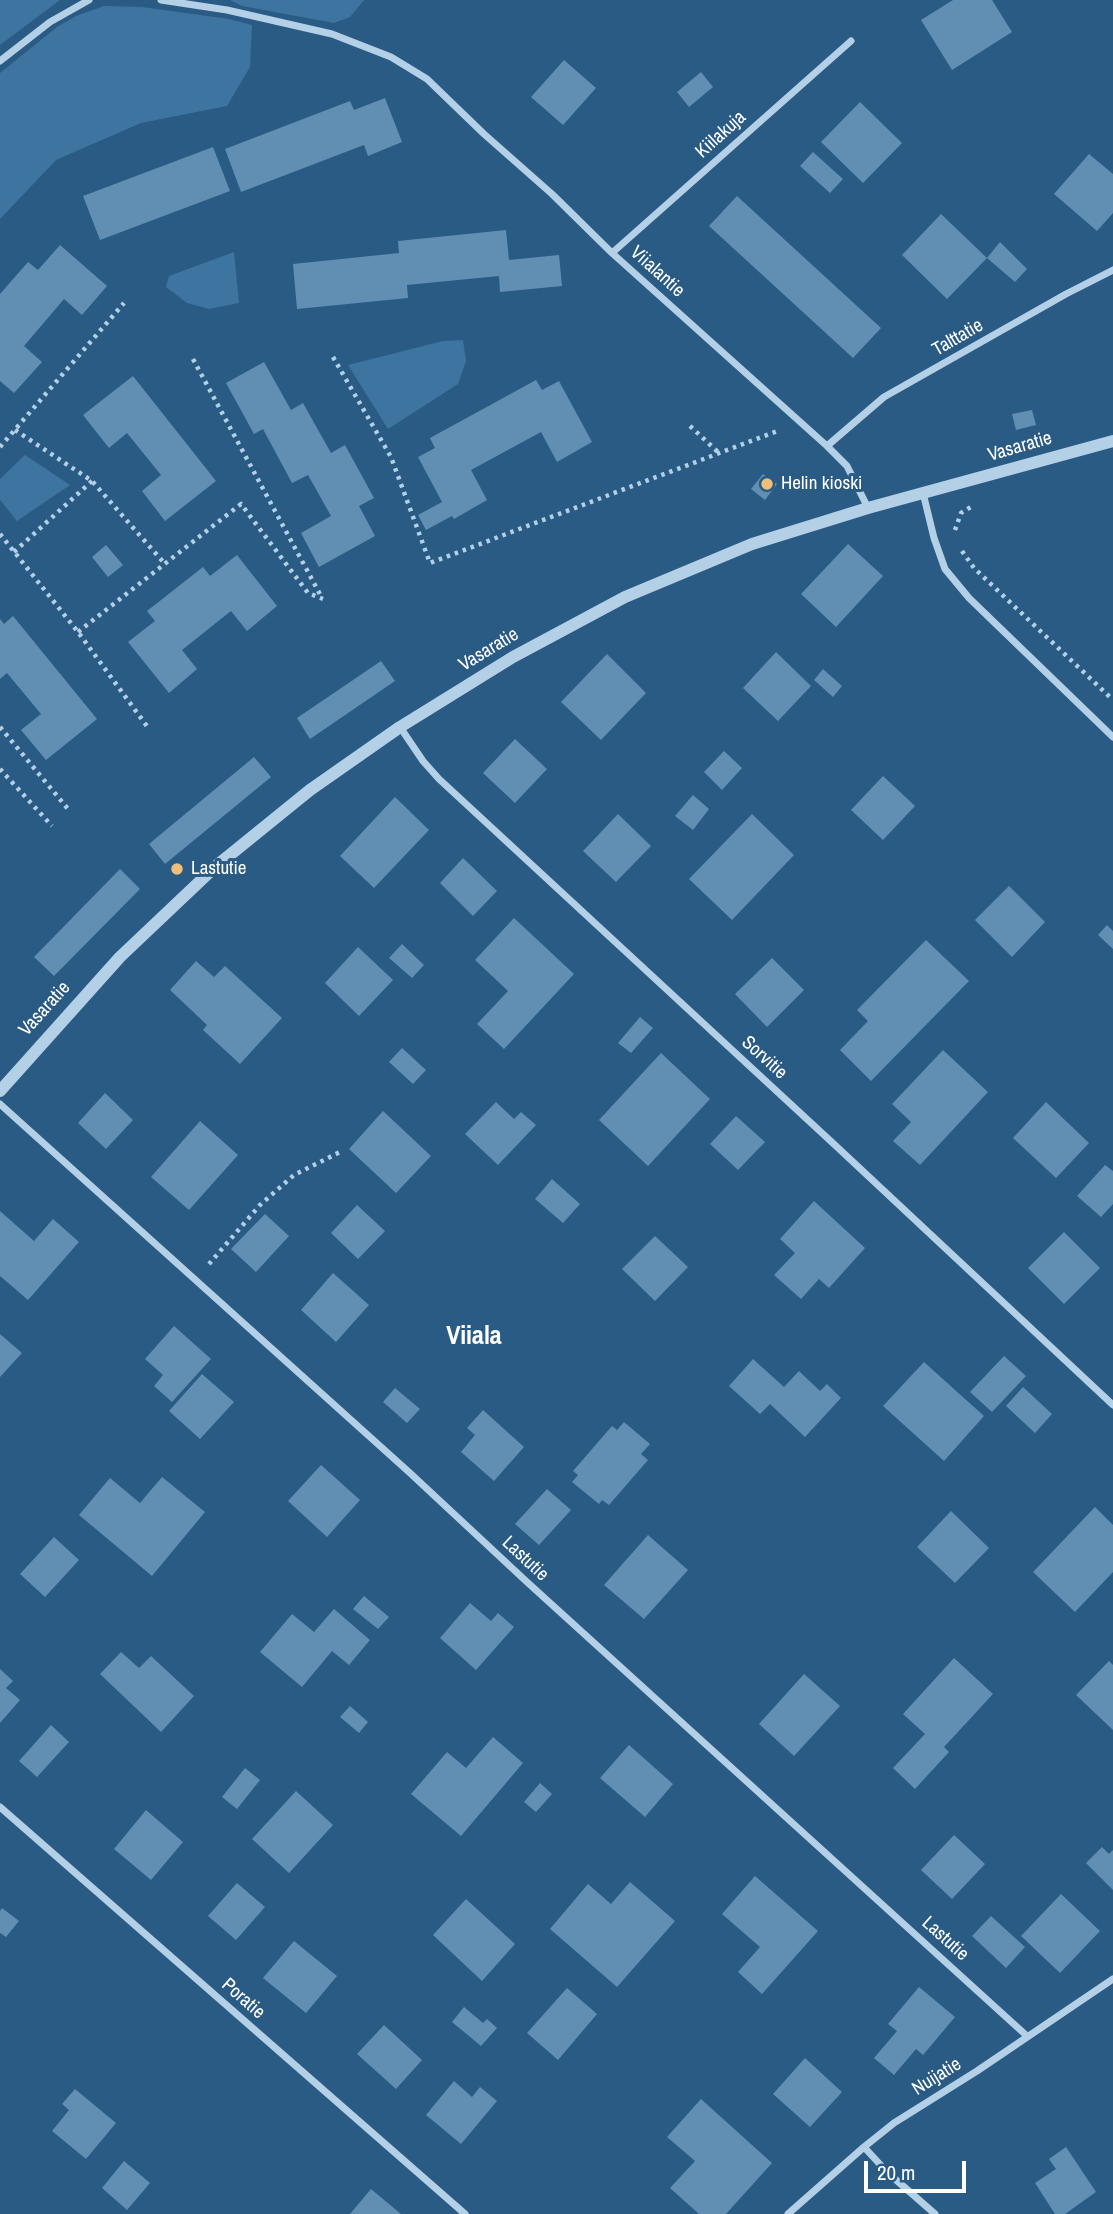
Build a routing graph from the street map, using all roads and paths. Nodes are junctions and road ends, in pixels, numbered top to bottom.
1 (89, 0) edge
2 (161, 0) edge
3 (850, 41) dead end
4 (0, 61) edge
5 (612, 253) junction
6 (1113, 270) edge
7 (124, 303) dead end
8 (333, 356) dead end
9 (193, 359) dead end
10 (800, 422) junction
11 (690, 426) dead end
12 (15, 430) junction
13 (1113, 441) edge
14 (827, 446) junction
15 (0, 447) edge
16 (719, 453) junction
17 (92, 481) junction
18 (971, 481) junction
19 (923, 493) junction
20 (868, 508) junction
21 (0, 534) edge
22 (956, 537) dead end
23 (958, 545) dead end
24 (14, 552) junction
25 (165, 564) junction
26 (78, 632) junction
27 (1113, 700) edge
28 (0, 727) edge
29 (400, 727) junction
30 (149, 729) dead end
31 (1113, 737) edge
32 (0, 769) edge
33 (68, 809) dead end
34 (52, 826) dead end
35 (0, 1090) edge
36 (0, 1104) edge
37 (341, 1152) dead end
38 (195, 1280) junction
39 (1113, 1405) edge
40 (0, 1808) edge
41 (1113, 1979) edge
42 (1027, 2036) junction
43 (863, 2147) junction
44 (465, 2214) edge
45 (788, 2214) edge
46 (935, 2214) edge

1 - 4 street
2 - 5 street, Viialantie
3 - 5 street, Kiilakuja
5 - 10 street, Viialantie
6 - 14 street, Talttatie
7 - 12 path
8 - 16 path
9 - 25 path
10 - 14 street, Viialantie
10 - 16 path
11 - 16 path
12 - 15 path
12 - 17 path
13 - 18 street, Vasaratie
14 - 20 street, Viialantie
17 - 24 path
17 - 25 path
18 - 19 street, Vasaratie
18 - 22 path
19 - 20 street, Vasaratie
19 - 31 street
20 - 29 street, Vasaratie
21 - 24 path
23 - 27 path
24 - 26 path
25 - 26 path
26 - 30 path
28 - 33 path
29 - 35 street, Vasaratie
29 - 39 street, Sorvitie
32 - 34 path
36 - 38 street, Lastutie
37 - 38 path
38 - 42 street, Lastutie
40 - 44 street, Poratie
41 - 42 street, Nuijatie
42 - 43 street, Nuijatie
43 - 45 street, Nuijatie
43 - 46 street

